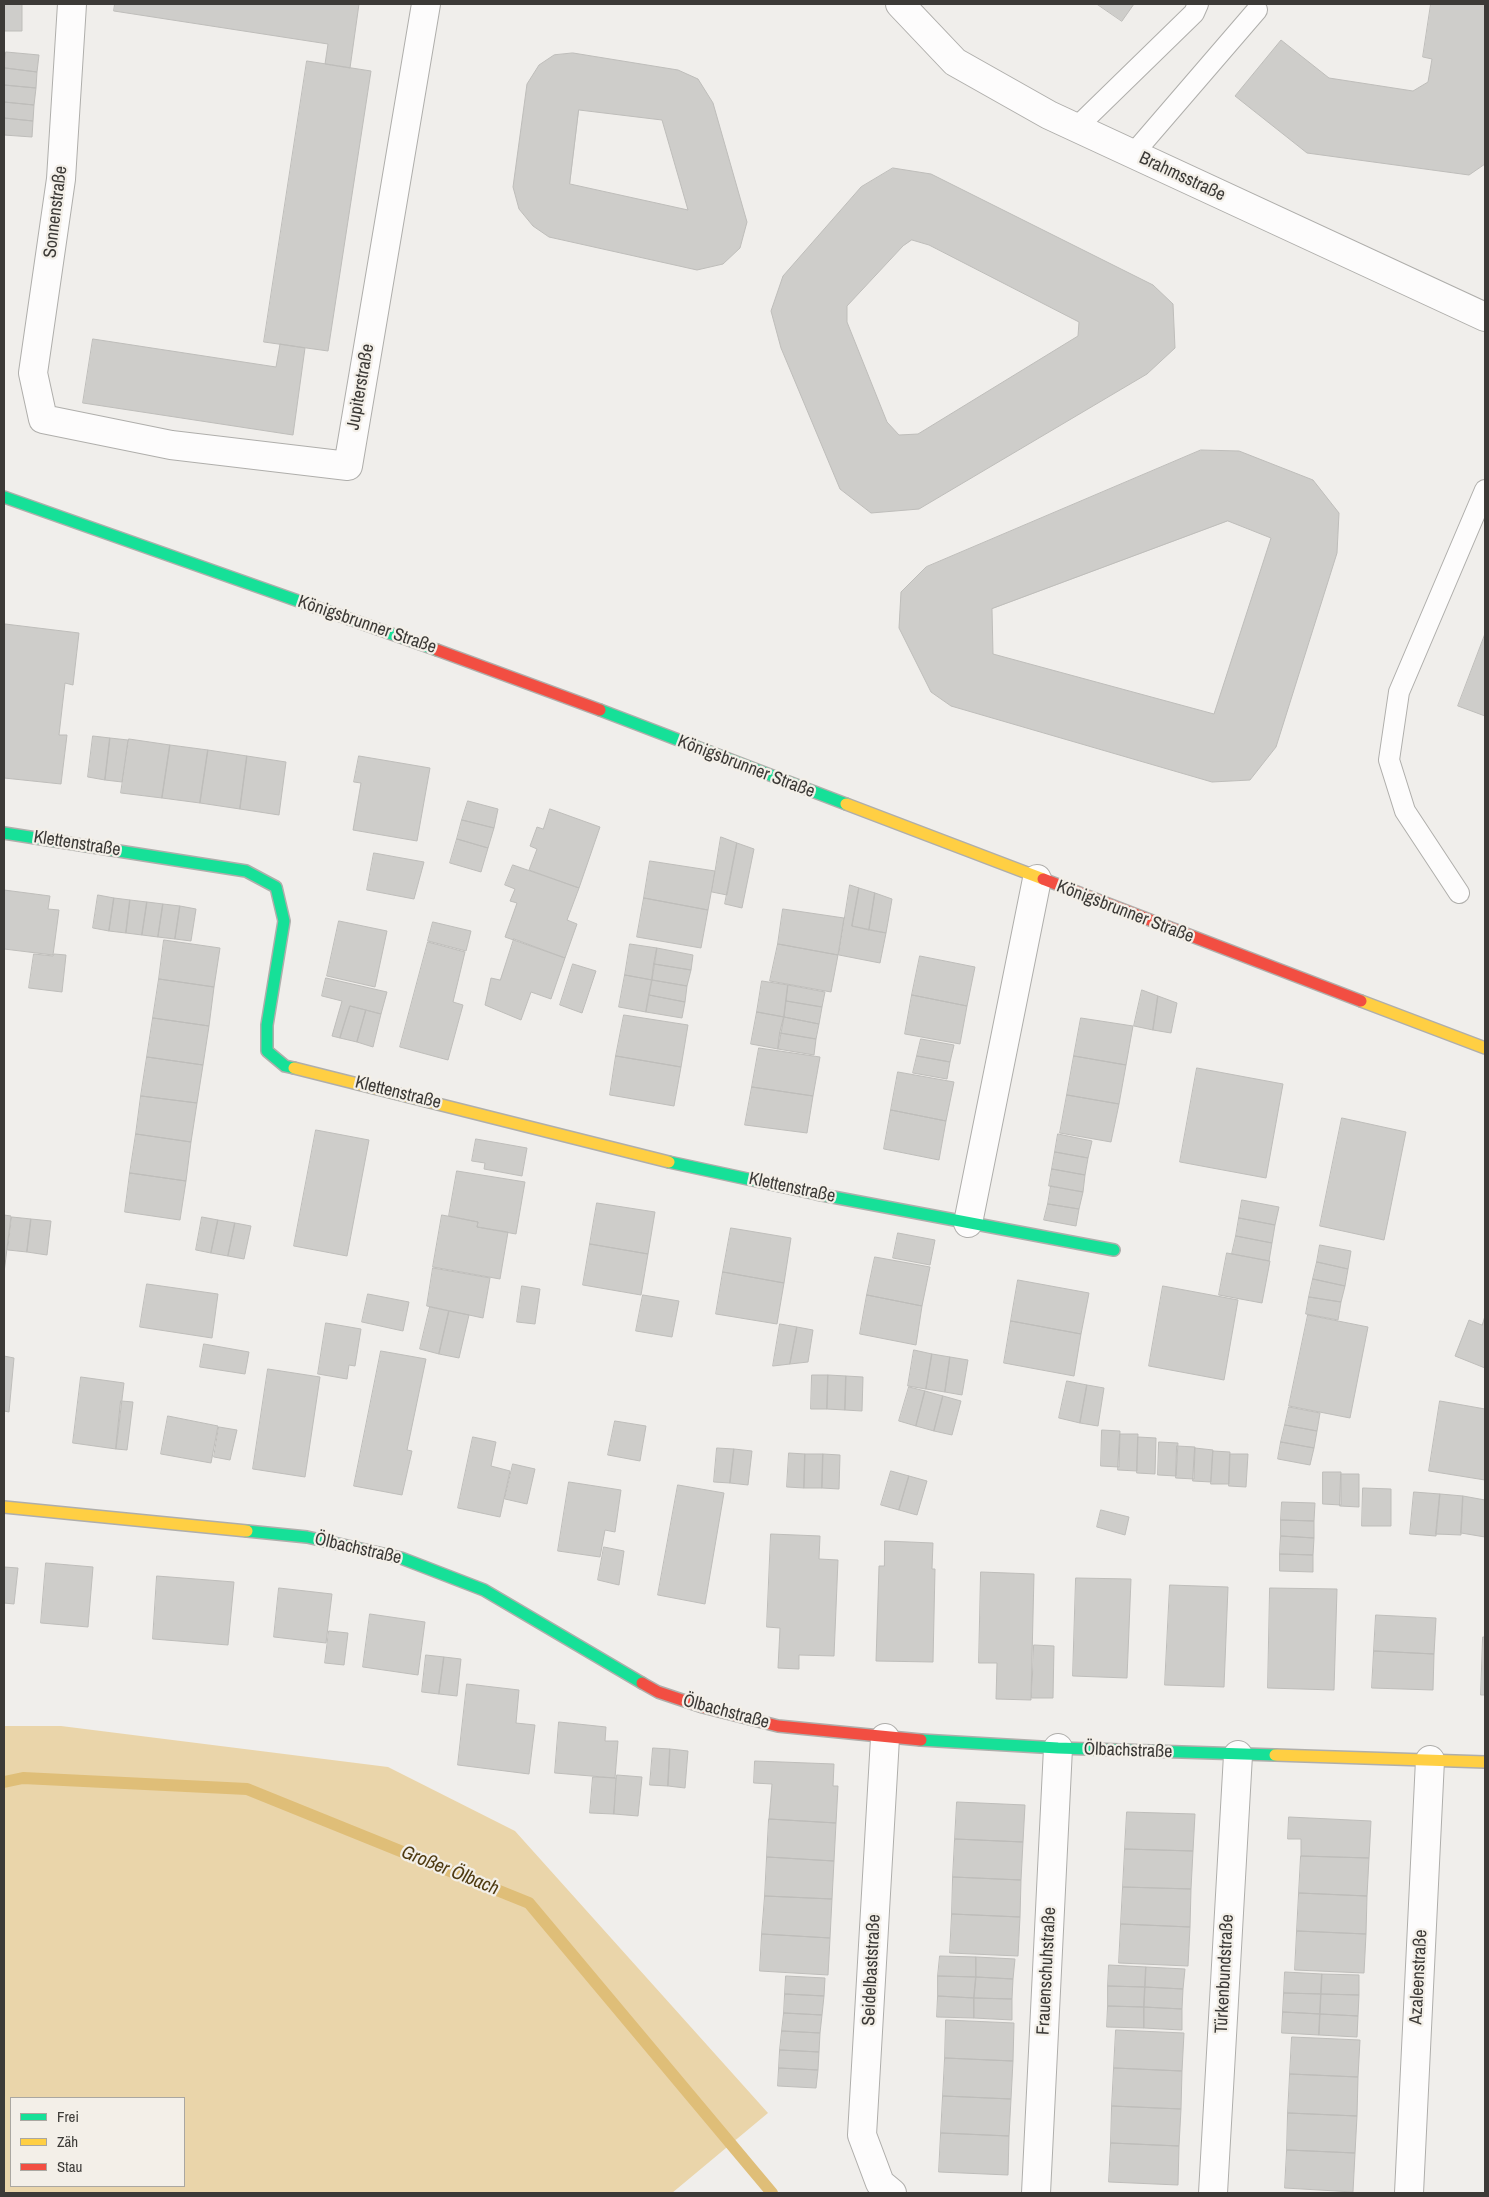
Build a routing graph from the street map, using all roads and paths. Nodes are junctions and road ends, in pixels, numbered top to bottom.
1 (72, 4) edge
2 (426, 4) edge
3 (900, 4) edge
4 (1198, 4) edge
5 (1257, 10) dead end
6 (1076, 128) junction
7 (1133, 154) junction
8 (1485, 317) edge
9 (43, 419) joint
10 (1485, 490) edge
11 (4, 497) edge
12 (4, 834) edge
13 (1037, 878) junction
14 (1459, 892) dead end
15 (1485, 1048) edge
16 (968, 1222) junction
17 (1114, 1250) dead end
18 (4, 1507) edge
19 (885, 1738) junction
20 (1058, 1748) junction
21 (1238, 1755) junction
22 (1430, 1760) junction
23 (1485, 1762) edge
24 (892, 2193) edge
25 (1036, 2193) edge
26 (1213, 2193) edge
27 (1409, 2193) edge

1 - 9 street, Sonnenstraße
2 - 9 street, Jupiterstraße
3 - 6 street, Brahmsstraße
4 - 6 lane
5 - 7 lane
6 - 7 street, Brahmsstraße
7 - 8 street, Brahmsstraße
10 - 14 lane
11 - 13 street, Königsbrunner Straße
12 - 16 street, Klettenstraße
13 - 15 street, Königsbrunner Straße
13 - 16 street
16 - 17 street, Klettenstraße
18 - 19 street, Ölbachstraße
19 - 20 street, Ölbachstraße
19 - 24 street, Seidelbaststraße
20 - 21 street, Ölbachstraße
20 - 25 street, Frauenschuhstraße
21 - 22 street, Ölbachstraße
21 - 26 street, Türkenbundstraße
22 - 23 street, Ölbachstraße
22 - 27 street, Azaleenstraße

